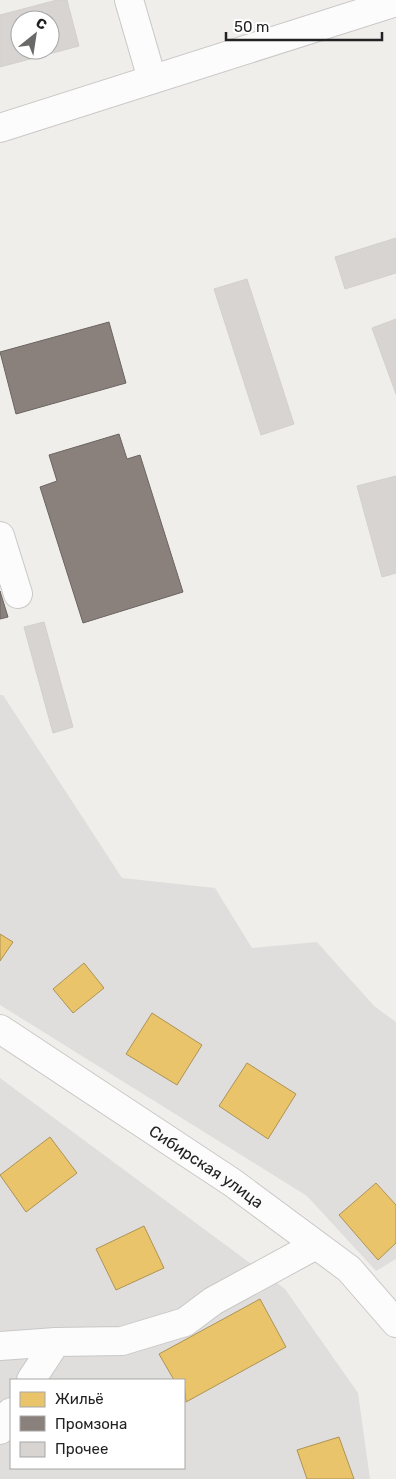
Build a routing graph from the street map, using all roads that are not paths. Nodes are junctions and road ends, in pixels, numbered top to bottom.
1 (129, 0) edge
2 (396, 2) edge
3 (152, 79) junction
4 (0, 128) edge
5 (0, 536) edge
6 (18, 594) dead end
7 (0, 1029) edge
8 (316, 1245) junction
9 (387, 1293) edge
10 (396, 1323) edge
11 (56, 1342) junction
12 (0, 1346) edge
13 (32, 1379) edge
14 (10, 1414) edge
15 (0, 1430) edge

1 - 3 street
2 - 3 street
3 - 4 street
5 - 6 street
7 - 8 street, Сибирская улица
8 - 9 street, Сибирская улица
8 - 11 street
9 - 10 street, Сибирская улица
11 - 12 street
11 - 13 street
14 - 15 street

